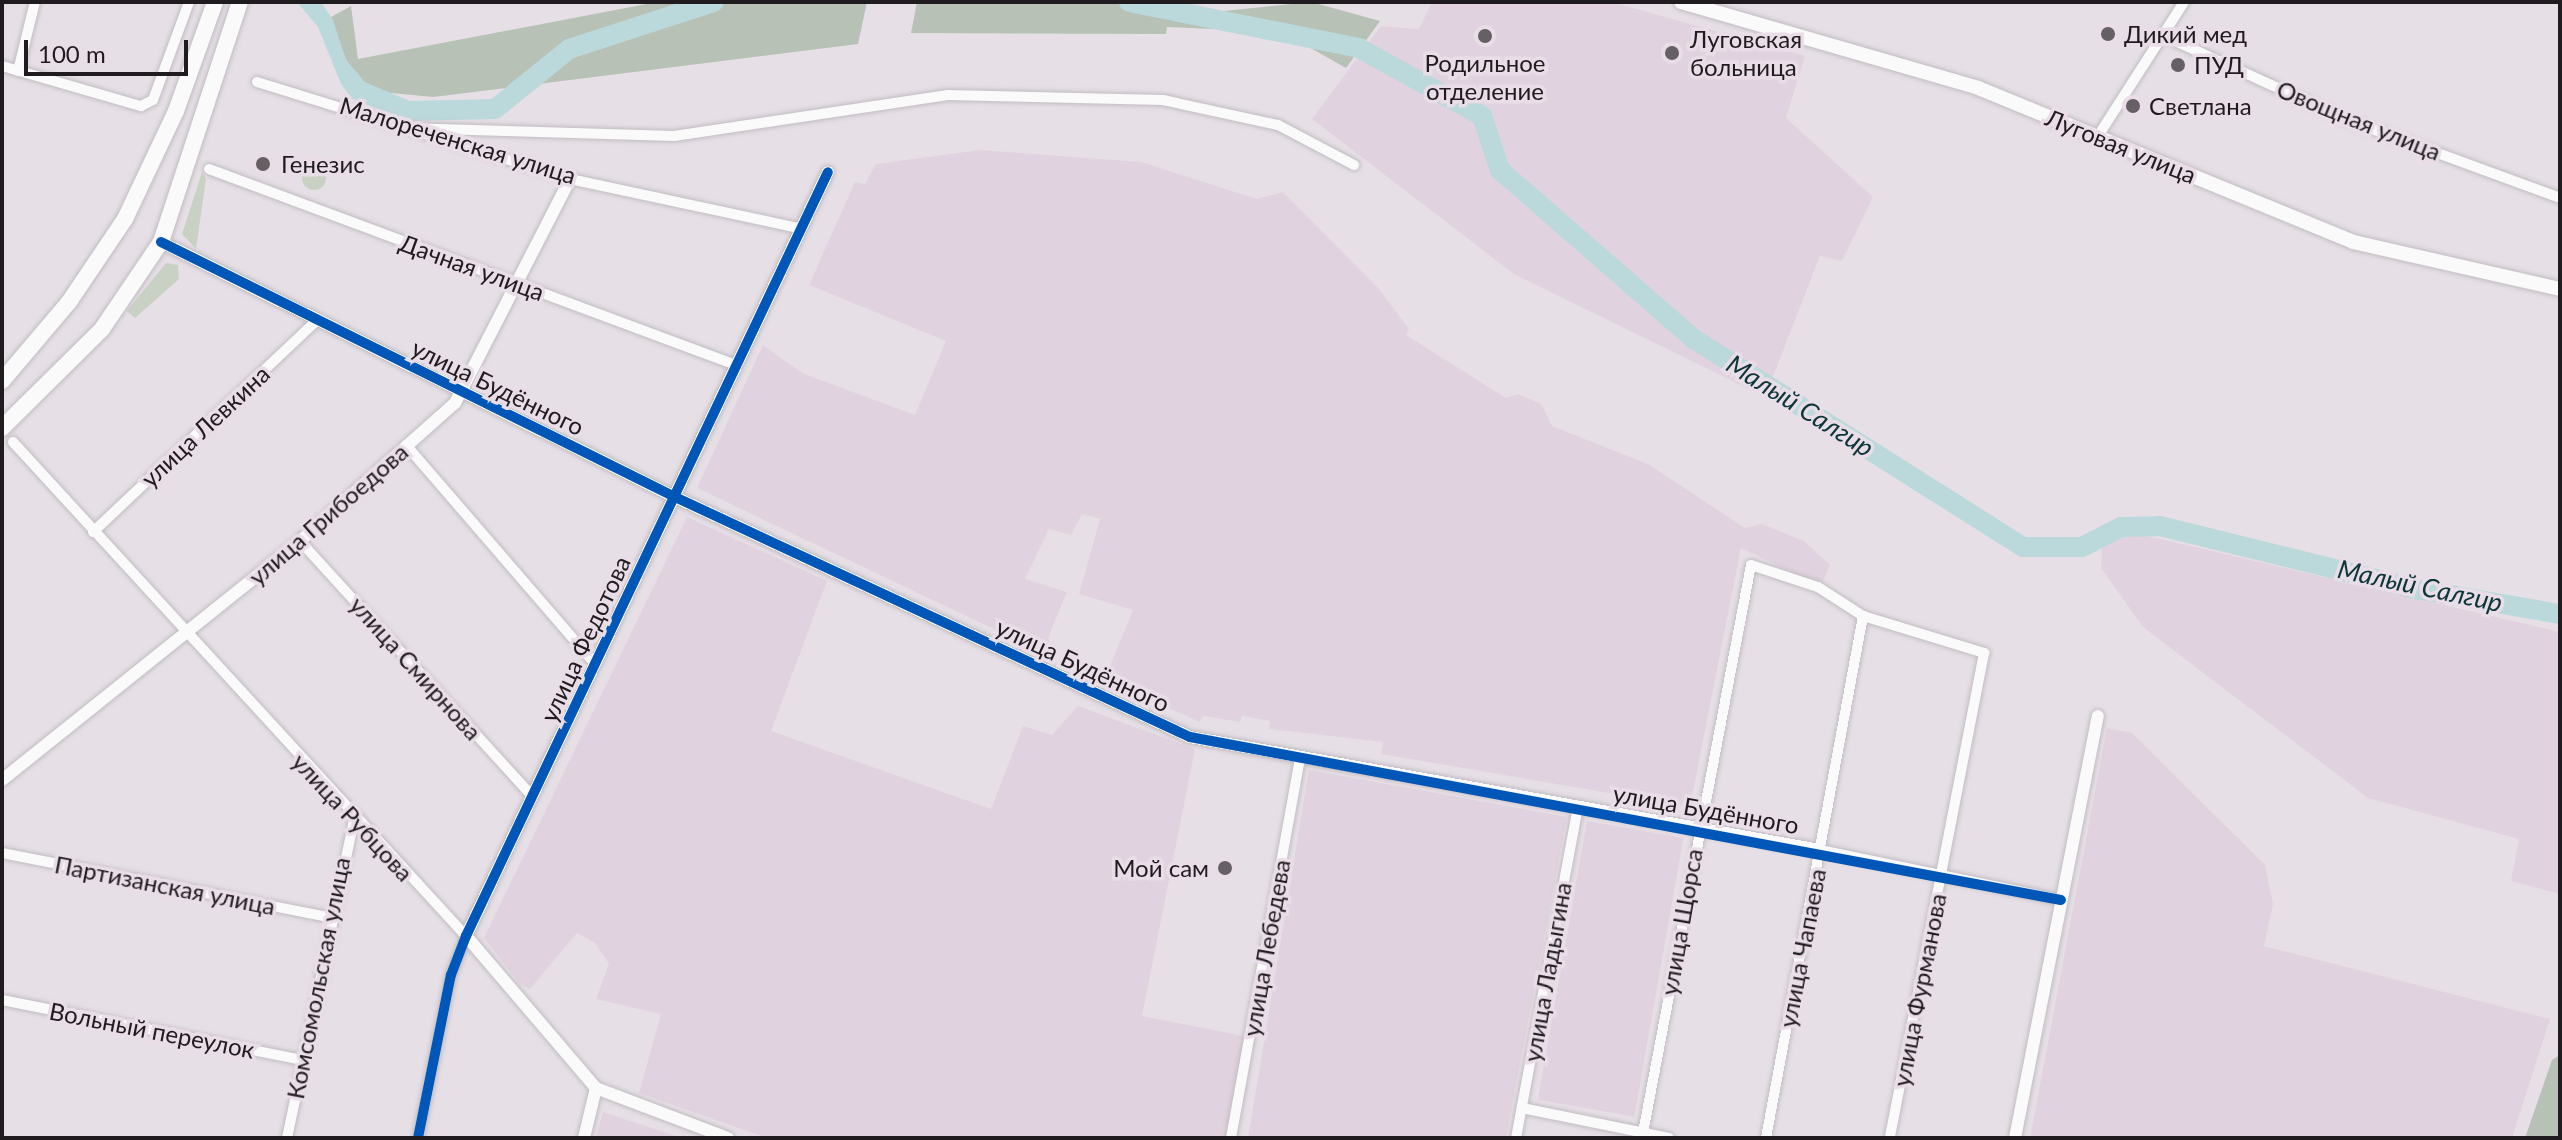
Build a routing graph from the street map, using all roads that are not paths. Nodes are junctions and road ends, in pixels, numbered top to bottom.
1 (35, 2) edge
2 (189, 2) edge
3 (215, 2) edge
4 (240, 2) edge
5 (1681, 2) edge
6 (2184, 2) edge
7 (2162, 35) junction
8 (2, 66) edge
9 (18, 71) junction
10 (257, 82) dead end
11 (405, 128) junction
12 (2098, 136) junction
13 (1354, 165) dead end
14 (209, 169) dead end
15 (828, 172) dead end
16 (570, 179) junction
17 (2560, 198) edge
18 (799, 228) junction
19 (161, 242) junction
20 (520, 285) junction
21 (2560, 289) edge
22 (316, 321) junction
23 (736, 365) junction
24 (2, 381) edge
25 (464, 393) junction
26 (4, 425) edge
27 (13, 442) dead end
28 (406, 445) junction
29 (675, 497) junction
30 (93, 532) junction
31 (300, 541) junction
32 (1863, 616) junction
33 (187, 635) junction
34 (595, 664) junction
35 (2098, 716) dead end
36 (1300, 758) junction
37 (2, 780) edge
38 (532, 796) junction
39 (1578, 806) junction
40 (354, 819) junction
41 (1699, 828) junction
42 (1820, 850) junction
43 (2, 853) edge
44 (1941, 873) junction
45 (2061, 900) junction
46 (329, 917) junction
47 (466, 936) junction
48 (2, 1000) edge
49 (303, 1060) junction
50 (596, 1088) junction
51 (1522, 1108) junction
52 (1643, 1136) edge
53 (287, 1138) edge
54 (418, 1138) edge
55 (584, 1138) edge
56 (728, 1138) edge
57 (1231, 1138) edge
58 (1516, 1138) edge
59 (1669, 1138) edge
60 (1766, 1138) edge
61 (1890, 1138) edge
62 (2015, 1138) edge

1 - 9 street
2 - 9 street
3 - 24 main road
4 - 19 main road
5 - 12 main road, Луговая улица
6 - 7 street
7 - 12 street
7 - 17 street, Овощная улица
8 - 9 street
10 - 11 street, Малореченская улица
11 - 13 street
11 - 16 street, Малореченская улица
12 - 21 main road, Луговая улица
14 - 20 street, Дачная улица
15 - 18 street, улица Федотова
16 - 18 street, Малореченская улица
16 - 20 street, улица Грибоедова
18 - 23 street, улица Федотова
19 - 22 street, улица Будённого
19 - 26 main road
20 - 23 street, Дачная улица
20 - 25 street, улица Грибоедова
22 - 25 street, улица Будённого
22 - 30 street, улица Левкина
23 - 29 street, улица Федотова
25 - 28 street, улица Грибоедова
25 - 29 street, улица Будённого
27 - 30 street, улица Рубцова
28 - 31 street, улица Грибоедова
28 - 34 street
29 - 34 street, улица Федотова
29 - 36 street, улица Будённого
30 - 33 street, улица Рубцова
31 - 33 street, улица Грибоедова
31 - 38 street, улица Смирнова
32 - 41 street, улица Щорса
32 - 42 street, улица Чапаева
32 - 44 street, улица Фурманова
33 - 37 street, улица Грибоедова
33 - 40 street, улица Рубцова
34 - 38 street, улица Федотова
35 - 45 street
36 - 39 street, улица Будённого
36 - 57 street, улица Лебедева
38 - 47 street, улица Федотова
39 - 41 street, улица Будённого
39 - 51 street, улица Ладыгина
40 - 46 street, Комсомольская улица
40 - 47 street, улица Рубцова
41 - 42 street, улица Будённого
41 - 52 street, улица Щорса
42 - 44 street, улица Будённого
42 - 60 street, улица Чапаева
43 - 46 street, Партизанская улица
44 - 45 street, улица Будённого
44 - 61 street, улица Фурманова
45 - 62 street
46 - 49 street, Комсомольская улица
47 - 50 street, улица Рубцова
47 - 54 street, улица Федотова
48 - 49 street, Вольный переулок
49 - 53 street, Комсомольская улица
50 - 55 street
50 - 56 street, улица Рубцова
51 - 52 street
51 - 58 street, улица Ладыгина
52 - 59 street

